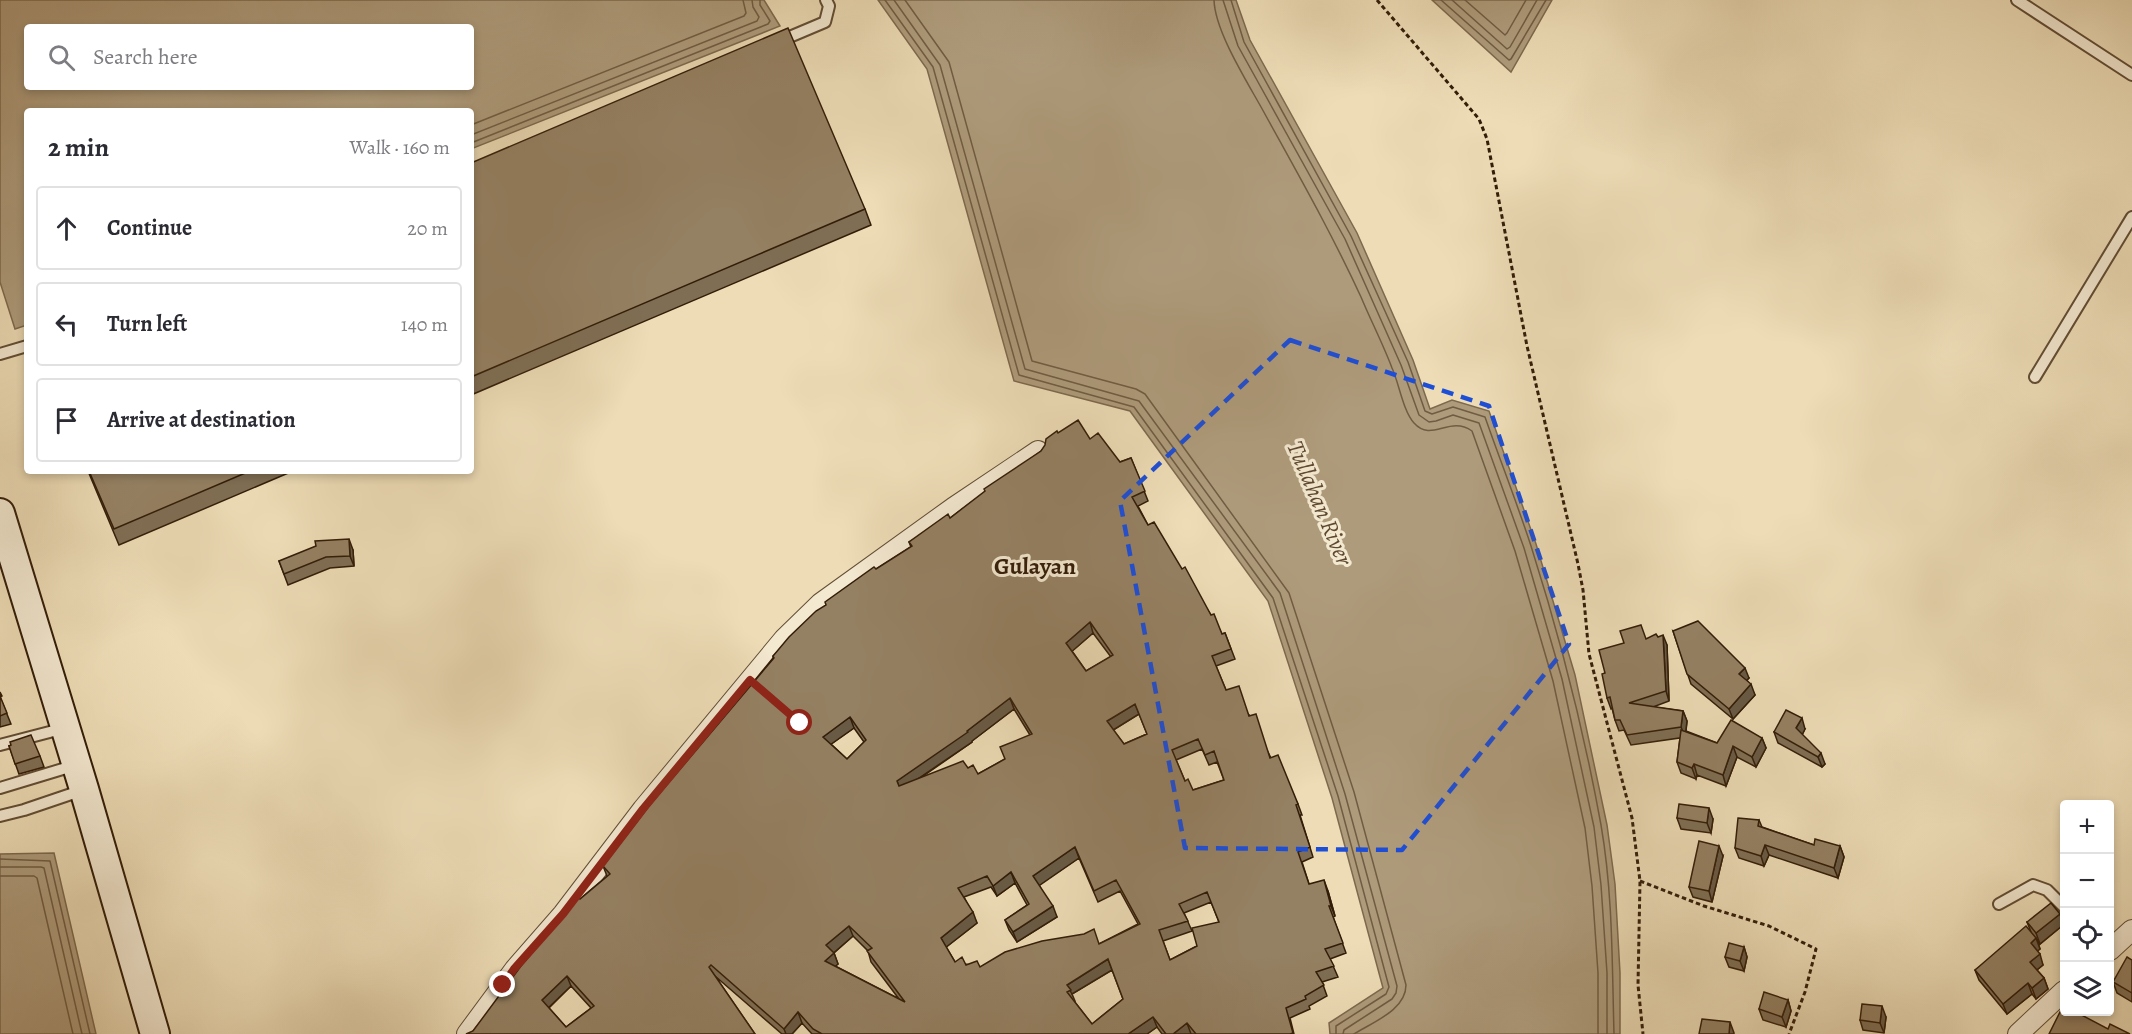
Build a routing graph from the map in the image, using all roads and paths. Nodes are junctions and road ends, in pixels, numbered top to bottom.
1 (826, 0) edge
2 (1377, 0) edge
3 (2017, 0) edge
4 (770, 45) edge
5 (2132, 75) edge
6 (2132, 218) edge
7 (24, 347) edge
8 (0, 354) edge
9 (2035, 377) dead end
10 (1038, 451) edge
11 (0, 513) edge
12 (65, 728) junction
13 (0, 745) edge
14 (80, 777) junction
15 (0, 788) edge
16 (0, 816) edge
17 (1640, 881) junction
18 (2060, 903) edge
19 (1999, 904) dead end
20 (2132, 930) edge
21 (2114, 946) edge
22 (2060, 995) edge
23 (155, 1034) edge
24 (467, 1034) edge
25 (1643, 1034) edge
26 (1790, 1034) edge
27 (2018, 1034) edge

1 - 4 lane
2 - 17 path
3 - 5 lane
6 - 9 lane
7 - 8 lane
10 - 24 street
11 - 12 main road
12 - 13 lane
12 - 14 main road
14 - 15 lane
14 - 16 lane
14 - 23 main road
17 - 25 path
17 - 26 path
18 - 19 lane
20 - 21 street
22 - 27 street

